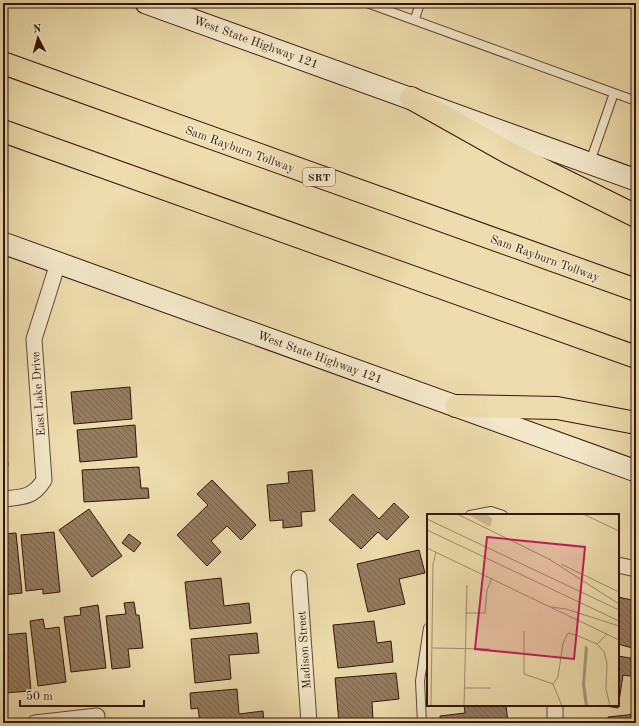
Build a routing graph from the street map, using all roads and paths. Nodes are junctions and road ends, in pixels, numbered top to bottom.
1 (147, 3) edge
2 (367, 3) edge
3 (420, 3) edge
4 (415, 19) junction
5 (3, 63) edge
6 (614, 93) junction
7 (411, 98) junction
8 (636, 101) edge
9 (3, 131) edge
10 (590, 163) junction
11 (636, 180) edge
12 (636, 216) edge
13 (3, 243) edge
14 (58, 263) junction
15 (636, 290) edge
16 (636, 357) edge
17 (456, 406) junction
18 (636, 423) edge
19 (636, 471) edge
20 (3, 499) edge
21 (475, 514) edge
22 (500, 514) edge
23 (619, 565) edge
24 (636, 569) edge
25 (299, 578) dead end
26 (427, 635) edge
27 (555, 706) edge
28 (97, 716) dead end
29 (35, 723) edge
30 (309, 723) edge
31 (422, 723) edge
32 (555, 723) edge

1 - 7 main road, West State Highway 121
2 - 4 lane
3 - 4 lane
4 - 6 lane
5 - 15 highway, Sam Rayburn Tollway / SRT
6 - 8 lane
6 - 10 lane
7 - 10 main road, West State Highway 121
7 - 12 highway
9 - 16 highway
10 - 11 main road, West State Highway 121
13 - 14 main road, West State Highway 121
14 - 17 main road, West State Highway 121
14 - 20 street, East Lake Drive
17 - 18 highway
17 - 19 main road, West State Highway 121
21 - 22 lane
23 - 24 street
25 - 30 street, Madison Street
26 - 31 lane
27 - 32 street
28 - 29 street

